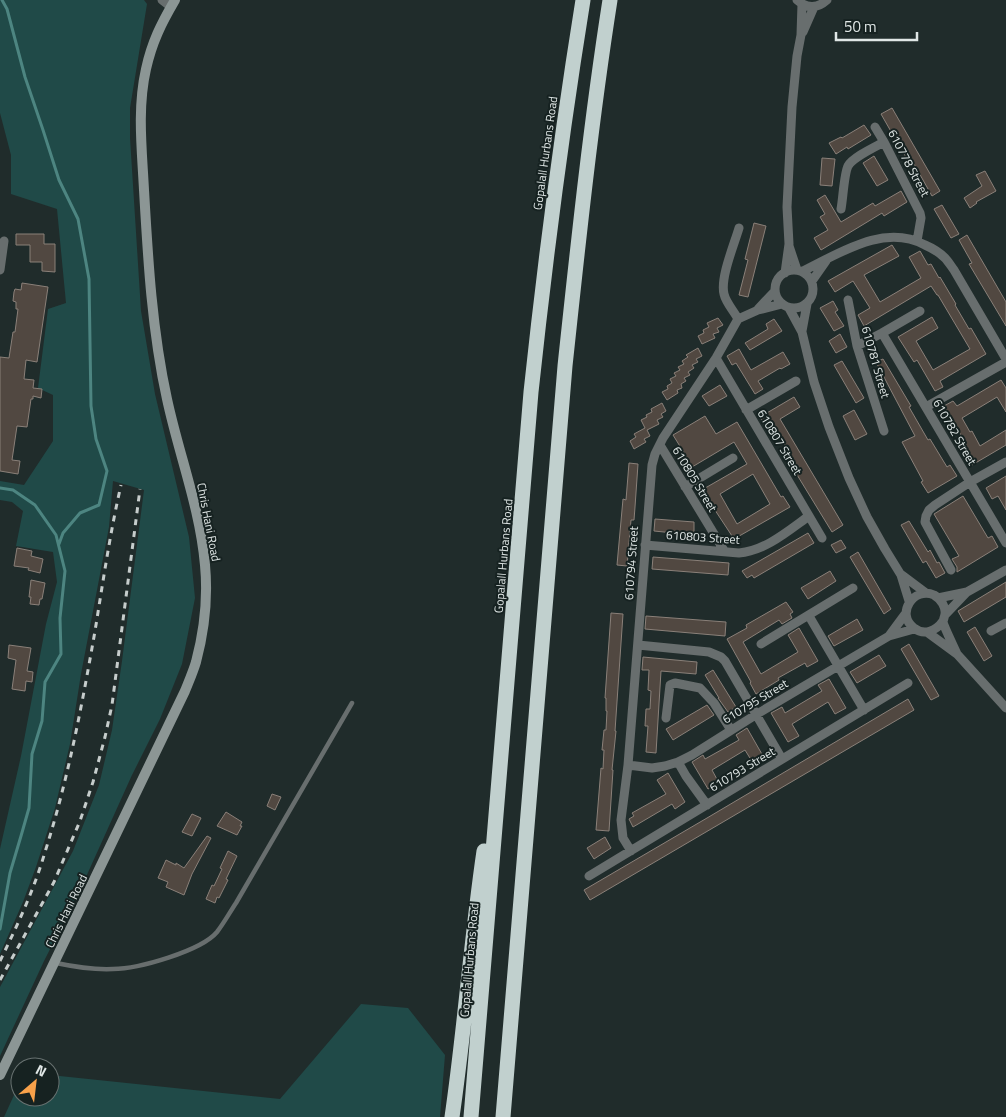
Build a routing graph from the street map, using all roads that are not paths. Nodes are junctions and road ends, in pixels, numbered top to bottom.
1 (162, 0) edge
2 (584, 0) edge
3 (610, 0) edge
4 (827, 0) edge
5 (800, 2) edge
6 (173, 4) edge
7 (814, 7) junction
8 (801, 35) junction
9 (875, 128) dead end
10 (884, 142) junction
11 (841, 209) dead end
12 (739, 228) dead end
13 (4, 241) dead end
14 (917, 241) junction
15 (789, 244) junction
16 (826, 260) junction
17 (0, 270) edge
18 (800, 271) junction
19 (785, 272) junction
20 (812, 282) junction
21 (775, 290) junction
22 (848, 300) dead end
23 (806, 304) junction
24 (786, 306) junction
25 (758, 310) junction
26 (920, 311) dead end
27 (738, 319) junction
28 (802, 332) junction
29 (882, 333) junction
30 (857, 346) junction
31 (716, 358) junction
32 (1006, 361) edge
33 (796, 381) dead end
34 (926, 407) junction
35 (746, 410) junction
36 (884, 431) dead end
37 (660, 445) junction
38 (733, 458) dead end
39 (1006, 462) edge
40 (970, 482) junction
41 (685, 487) junction
42 (809, 516) junction
43 (822, 538) dead end
44 (1006, 543) edge
45 (645, 545) junction
46 (725, 552) junction
47 (951, 570) dead end
48 (1006, 570) edge
49 (901, 575) junction
50 (853, 588) dead end
51 (967, 592) junction
52 (926, 593) junction
53 (938, 598) junction
54 (910, 601) junction
55 (906, 613) junction
56 (809, 616) junction
57 (944, 618) junction
58 (1006, 623) edge
59 (914, 629) junction
60 (992, 631) dead end
61 (927, 632) junction
62 (889, 636) junction
63 (761, 644) dead end
64 (638, 645) junction
65 (957, 654) junction
66 (838, 666) junction
67 (908, 683) dead end
68 (352, 703) dead end
69 (1006, 708) edge
70 (864, 710) junction
71 (756, 714) junction
72 (666, 718) dead end
73 (731, 730) junction
74 (782, 759) junction
75 (678, 762) junction
76 (628, 765) junction
77 (497, 800) junction
78 (707, 805) junction
79 (631, 851) junction
80 (589, 876) dead end
81 (54, 963) junction
82 (0, 1075) edge
83 (452, 1117) edge
84 (471, 1117) edge
85 (503, 1117) edge

1 - 6 street
2 - 77 highway, Gopalall Hurbans Road
3 - 85 highway
4 - 7 street
5 - 7 street
5 - 8 street
6 - 81 street, Chris Hani Road
7 - 8 street
8 - 15 street
9 - 10 street, 610778 Street
10 - 11 street
10 - 14 street, 610778 Street
12 - 27 street
13 - 17 street
14 - 16 street
14 - 32 street
15 - 18 street
15 - 19 street
16 - 18 street
16 - 20 street
18 - 19 street
18 - 20 street
19 - 21 street
20 - 23 street
21 - 24 street
21 - 25 street
22 - 30 street, 610781 Street
23 - 24 street
23 - 28 street
24 - 25 street
24 - 28 street
25 - 27 street
26 - 29 street
27 - 31 street, 610794 Street
28 - 49 street
29 - 30 street
29 - 34 street, 610782 Street
30 - 36 street, 610781 Street
31 - 35 street, 610807 Street
31 - 37 street, 610794 Street
32 - 34 street
33 - 35 street
34 - 40 street, 610782 Street
35 - 42 street, 610807 Street
37 - 41 street, 610805 Street
37 - 45 street, 610794 Street
38 - 41 street
39 - 40 street
40 - 44 street, 610782 Street
40 - 47 street
41 - 46 street, 610805 Street
42 - 43 street, 610807 Street
42 - 46 street, 610803 Street
45 - 46 street, 610803 Street
45 - 64 street, 610794 Street
48 - 51 street
49 - 52 street
49 - 54 street
50 - 56 street
51 - 53 street
51 - 57 street
52 - 53 street
52 - 54 street
53 - 57 street
54 - 55 street
55 - 59 street
55 - 62 street
56 - 63 street
56 - 66 street
57 - 61 street
57 - 65 street
58 - 60 street
59 - 61 street
59 - 62 street
61 - 65 street
62 - 66 street, 610795 Street
64 - 71 street
64 - 76 street, 610794 Street
65 - 69 street
66 - 70 street
66 - 71 street, 610795 Street
67 - 70 street, 610793 Street
68 - 81 lane
70 - 74 street, 610793 Street
71 - 73 street, 610795 Street
71 - 74 street
72 - 73 street
73 - 75 street, 610795 Street
74 - 78 street, 610793 Street
75 - 76 street, 610795 Street
75 - 78 street
76 - 79 street, 610794 Street
77 - 83 highway
77 - 84 highway, Gopalall Hurbans Road
78 - 79 street, 610793 Street
79 - 80 street, 610793 Street
81 - 82 street, Chris Hani Road

